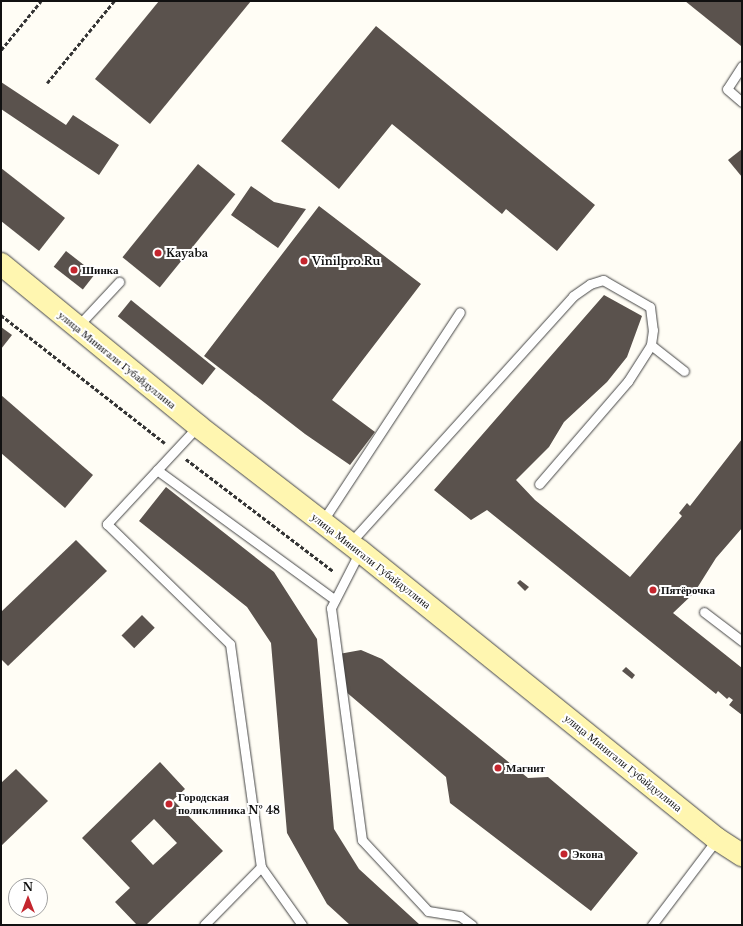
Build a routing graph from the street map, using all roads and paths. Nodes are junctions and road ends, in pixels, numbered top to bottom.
1 (41, 1) edge
2 (114, 1) edge
3 (1, 50) edge
4 (742, 66) edge
5 (47, 83) dead end
6 (742, 102) edge
7 (1, 264) edge
8 (119, 282) dead end
9 (460, 312) dead end
10 (77, 326) junction
11 (651, 345) junction
12 (684, 371) dead end
13 (198, 426) junction
14 (157, 470) junction
15 (539, 484) dead end
16 (322, 522) junction
17 (354, 547) junction
18 (335, 600) junction
19 (704, 612) dead end
20 (742, 641) edge
21 (717, 839) junction
22 (742, 855) edge
23 (261, 867) junction
24 (204, 925) edge
25 (302, 925) edge
26 (472, 925) edge
27 (652, 925) edge

1 - 3 path
2 - 5 path
4 - 6 lane
7 - 10 main road, улица Минигали Губайдуллина
8 - 10 lane
9 - 16 lane
10 - 13 main road, улица Минигали Губайдуллина
11 - 12 lane
11 - 15 lane
11 - 17 lane
13 - 14 lane
13 - 16 main road, улица Минигали Губайдуллина
14 - 18 lane
14 - 23 lane
16 - 17 main road, улица Минигали Губайдуллина
17 - 18 lane
17 - 21 main road, улица Минигали Губайдуллина
18 - 26 lane
19 - 20 lane
21 - 22 main road, улица Минигали Губайдуллина
21 - 27 lane
23 - 24 lane
23 - 25 lane

